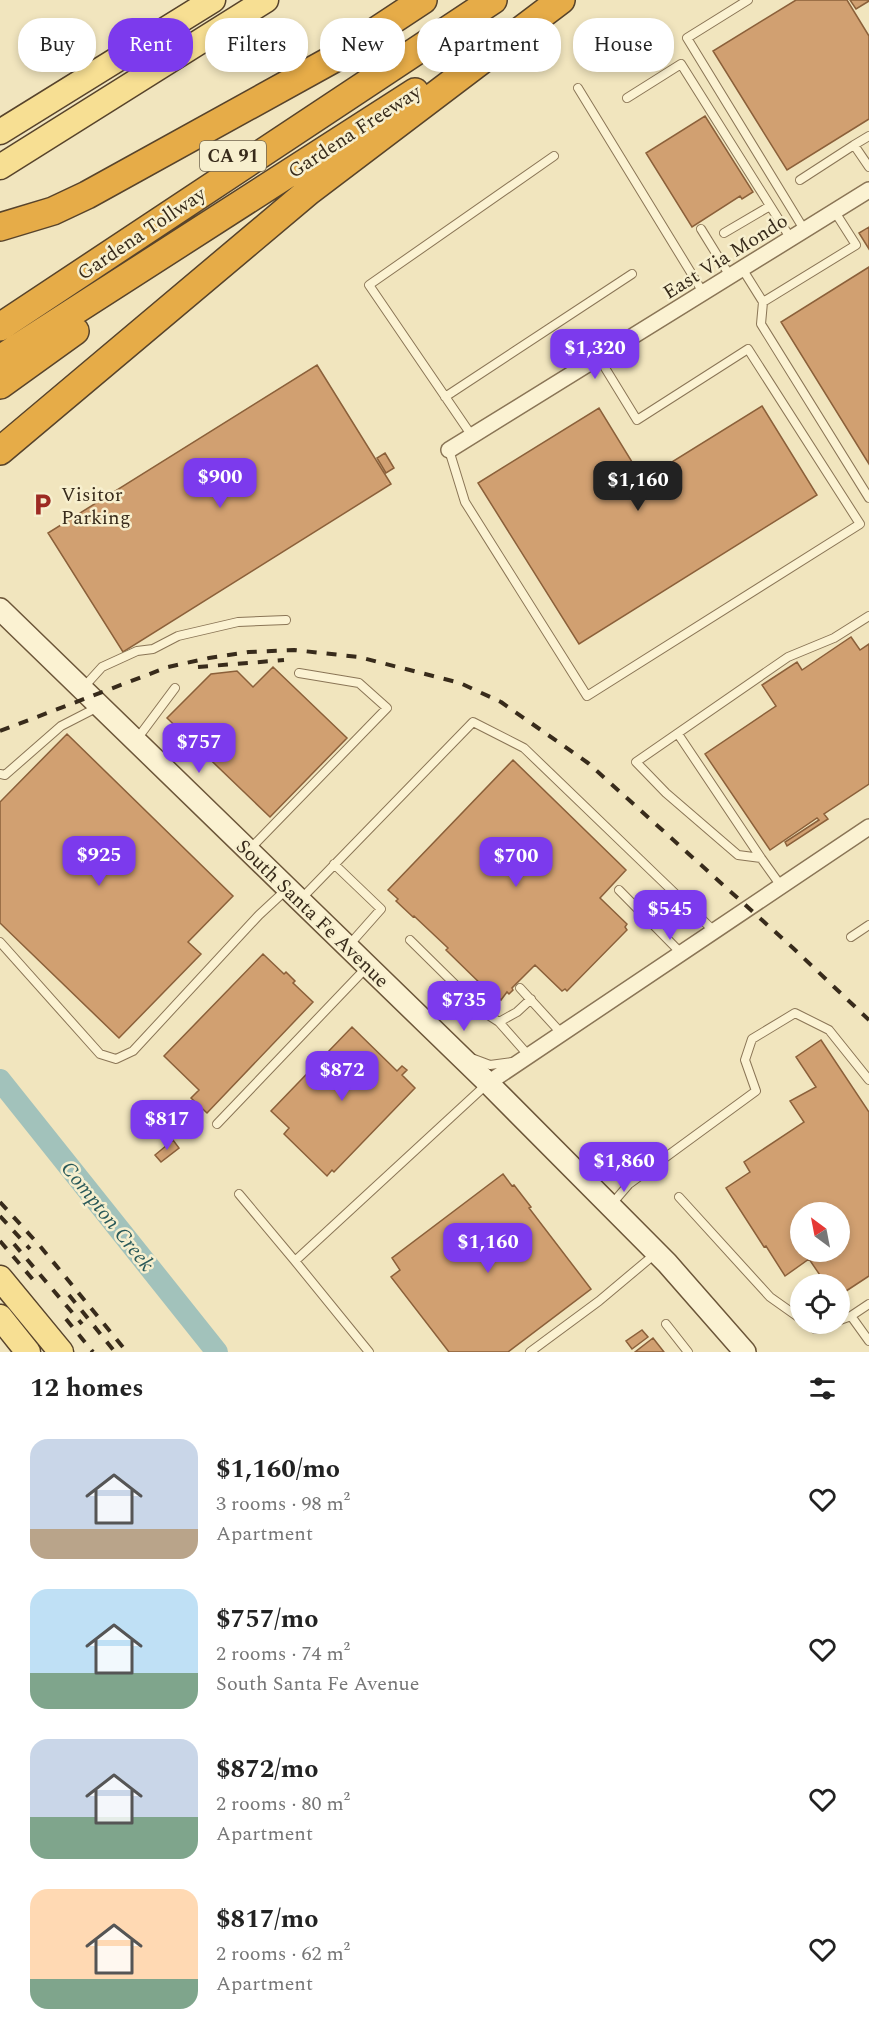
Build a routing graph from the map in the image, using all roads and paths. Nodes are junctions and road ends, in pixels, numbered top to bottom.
1 (213, 0) edge
2 (266, 0) edge
3 (423, 0) edge
4 (466, 0) edge
5 (493, 0) edge
6 (555, 0) edge
7 (561, 0) edge
8 (748, 0) edge
9 (185, 18) edge
10 (193, 45) edge
11 (108, 66) edge
12 (151, 72) edge
13 (578, 88) dead end
14 (627, 98) dead end
15 (0, 132) edge
16 (869, 136) edge
17 (854, 145) junction
18 (554, 156) dead end
19 (0, 167) edge
20 (869, 167) edge
21 (286, 175) junction
22 (800, 180) dead end
23 (869, 190) edge
24 (770, 206) junction
25 (835, 212) junction
26 (0, 227) edge
27 (701, 229) dead end
28 (805, 231) junction
29 (724, 233) dead end
30 (791, 240) junction
31 (632, 274) dead end
32 (737, 274) junction
33 (704, 294) junction
34 (763, 302) junction
35 (0, 313) edge
36 (0, 327) edge
37 (599, 358) junction
38 (0, 359) edge
39 (0, 385) edge
40 (445, 397) junction
41 (472, 436) junction
42 (449, 450) joint
43 (0, 451) edge
44 (869, 498) edge
45 (0, 609) edge
46 (869, 616) edge
47 (286, 620) dead end
48 (299, 673) dead end
49 (83, 688) junction
50 (176, 688) dead end
51 (100, 706) junction
52 (678, 734) junction
53 (136, 740) junction
54 (0, 774) edge
55 (869, 827) edge
56 (249, 850) junction
57 (760, 858) junction
58 (334, 864) junction
59 (781, 886) junction
60 (619, 890) dead end
61 (294, 894) junction
62 (869, 925) edge
63 (714, 931) junction
64 (851, 937) dead end
65 (410, 940) dead end
66 (0, 942) edge
67 (348, 946) junction
68 (681, 953) junction
69 (368, 966) junction
70 (520, 988) dead end
71 (531, 999) junction
72 (499, 1022) junction
73 (562, 1034) junction
74 (455, 1050) junction
75 (527, 1057) junction
76 (869, 1080) edge
77 (488, 1083) junction
78 (216, 1124) dead end
79 (239, 1194) dead end
80 (679, 1197) dead end
81 (610, 1206) junction
82 (657, 1253) junction
83 (295, 1261) junction
84 (0, 1278) edge
85 (869, 1304) edge
86 (790, 1311) edge
87 (851, 1316) joint
88 (0, 1317) edge
89 (666, 1324) dead end
90 (869, 1341) edge
91 (28, 1352) edge
92 (61, 1352) edge
93 (369, 1352) edge
94 (530, 1352) edge
95 (688, 1352) edge
96 (745, 1352) edge

1 - 9 main road
2 - 10 main road
3 - 26 highway
4 - 35 highway, CA 91
5 - 36 highway, Gardena Tollway
6 - 21 highway, Gardena Freeway / CA 91
7 - 43 highway
8 - 28 lane
11 - 15 main road
12 - 19 main road
13 - 33 lane
14 - 24 lane
16 - 17 lane
17 - 20 lane
17 - 22 lane
18 - 40 lane
21 - 38 highway, Gardena Freeway / CA 91
21 - 39 highway
23 - 25 street, East Via Mondo
24 - 29 lane
24 - 30 lane
25 - 28 street, East Via Mondo
25 - 34 lane
27 - 32 lane
28 - 30 street, East Via Mondo
30 - 32 street, East Via Mondo
31 - 40 lane
32 - 33 street, East Via Mondo
32 - 34 lane
33 - 37 street, East Via Mondo
34 - 44 lane
37 - 41 street, East Via Mondo
37 - 42 lane
40 - 41 lane
41 - 42 street, East Via Mondo
45 - 49 main road, South Santa Fe Avenue
46 - 52 lane
47 - 49 lane
48 - 56 lane
49 - 51 main road, South Santa Fe Avenue
50 - 53 lane
51 - 53 main road, South Santa Fe Avenue
51 - 54 lane
52 - 57 lane
52 - 57 lane
53 - 56 main road, South Santa Fe Avenue
55 - 59 street
56 - 61 main road, South Santa Fe Avenue
57 - 59 lane
58 - 61 lane
58 - 63 lane
58 - 67 lane
59 - 63 street
60 - 68 lane
61 - 66 lane
61 - 67 main road, South Santa Fe Avenue
62 - 64 lane
63 - 68 street
65 - 72 lane
67 - 69 main road, South Santa Fe Avenue
68 - 73 street
69 - 74 main road, South Santa Fe Avenue
69 - 78 lane
70 - 71 lane
71 - 72 lane
71 - 73 lane
72 - 75 lane
73 - 75 street
74 - 75 lane
74 - 77 main road, South Santa Fe Avenue
75 - 77 street
76 - 81 lane
77 - 81 main road, South Santa Fe Avenue
77 - 83 lane
79 - 83 lane
80 - 86 lane
81 - 82 main road, South Santa Fe Avenue
82 - 94 lane
82 - 96 main road, South Santa Fe Avenue
83 - 93 lane
84 - 92 main road
85 - 87 lane
87 - 90 lane
88 - 91 main road
89 - 95 lane

